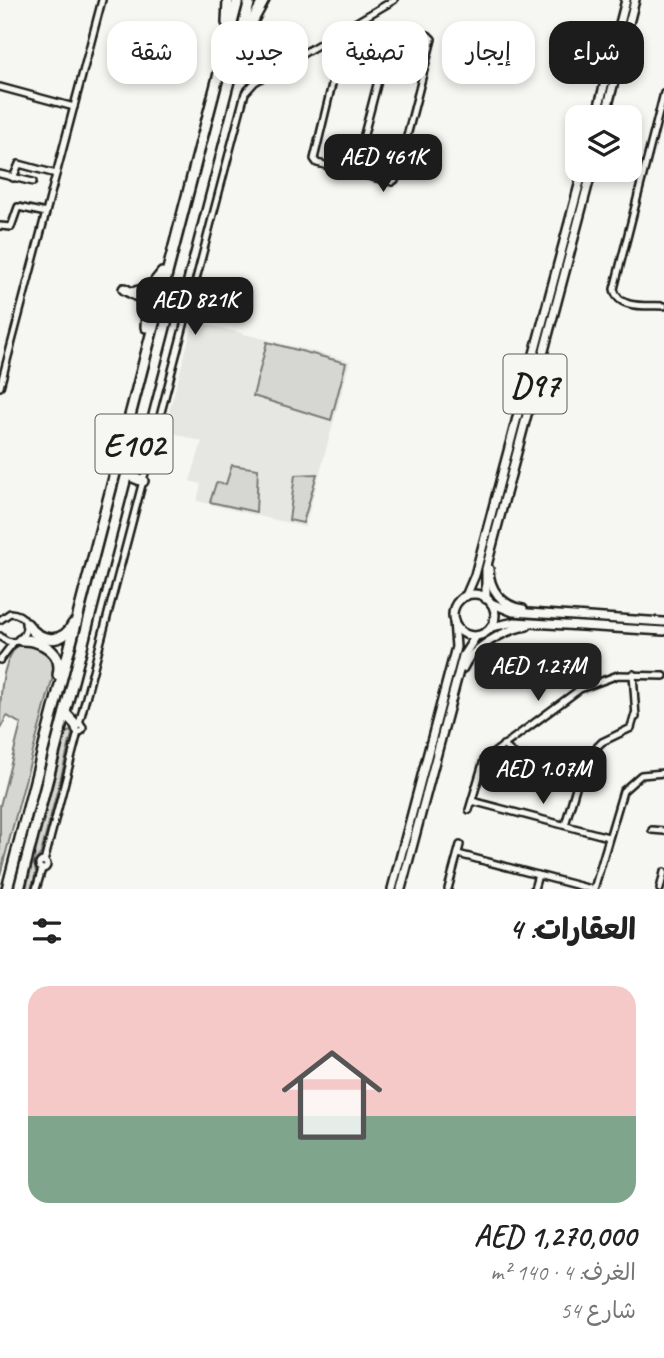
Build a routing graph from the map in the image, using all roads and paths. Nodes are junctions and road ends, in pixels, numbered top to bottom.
1 (102, 0) edge
2 (228, 0) edge
3 (238, 0) edge
4 (250, 0) edge
5 (264, 0) edge
6 (392, 0) edge
7 (626, 0) edge
8 (635, 0) edge
9 (366, 17) junction
10 (226, 21) edge
11 (233, 21) edge
12 (245, 21) edge
13 (253, 21) edge
14 (368, 21) edge
15 (428, 35) edge
16 (428, 55) edge
17 (216, 84) edge
18 (228, 84) edge
19 (332, 84) edge
20 (377, 84) edge
21 (420, 84) edge
22 (0, 87) edge
23 (664, 93) edge
24 (599, 105) edge
25 (608, 105) edge
26 (74, 107) junction
27 (32, 167) junction
28 (354, 173) junction
29 (0, 174) edge
30 (56, 174) junction
31 (13, 177) junction
32 (580, 182) edge
33 (589, 182) edge
34 (46, 213) junction
35 (0, 226) edge
36 (169, 256) junction
37 (664, 306) edge
38 (144, 353) junction
39 (0, 387) edge
40 (144, 410) junction
41 (142, 484) junction
42 (105, 512) junction
43 (108, 546) junction
44 (489, 559) junction
45 (466, 596) junction
46 (489, 601) junction
47 (543, 614) junction
48 (2, 616) edge
49 (454, 621) junction
50 (664, 622) edge
51 (27, 624) junction
52 (548, 624) junction
53 (491, 627) junction
54 (664, 631) edge
55 (0, 635) edge
56 (476, 636) junction
57 (18, 641) junction
58 (0, 660) edge
59 (633, 674) junction
60 (664, 676) edge
61 (454, 688) junction
62 (65, 713) junction
63 (77, 727) junction
64 (60, 732) junction
65 (503, 745) junction
66 (578, 773) junction
67 (664, 773) edge
68 (36, 776) junction
69 (472, 801) junction
70 (469, 810) dead end
71 (565, 825) junction
72 (652, 830) dead end
73 (664, 831) edge
74 (608, 837) junction
75 (460, 845) dead end
76 (458, 854) junction
77 (664, 872) edge
78 (538, 875) junction
79 (4, 889) edge
80 (19, 889) edge
81 (36, 889) edge
82 (392, 889) edge
83 (401, 889) edge
84 (448, 889) edge
85 (534, 889) edge
86 (593, 889) edge
87 (660, 889) edge

1 - 26 street
2 - 10 highway
3 - 11 highway, E102
4 - 12 highway, E102
5 - 13 highway
6 - 9 street
7 - 24 main road
8 - 25 main road
9 - 14 street
9 - 41 street
15 - 16 street
17 - 36 highway, E102
18 - 40 highway, E102
19 - 28 street
20 - 28 street
21 - 28 street
22 - 26 street
23 - 37 street
26 - 30 street
27 - 30 street
27 - 31 street
27 - 31 street
29 - 31 street
30 - 34 street
32 - 45 main road, D97
33 - 44 main road, D97
34 - 35 street
34 - 39 street
36 - 38 highway, E102
36 - 38 highway
38 - 42 highway, E102
40 - 41 highway
40 - 43 highway, E102
41 - 43 highway
41 - 63 street
42 - 51 highway
42 - 68 highway, E102
43 - 62 highway, E102
44 - 46 main road, D97
44 - 47 main road
45 - 46 main road
45 - 49 main road
46 - 47 main road
46 - 53 main road
47 - 50 main road
48 - 51 street
49 - 56 main road
49 - 82 main road
51 - 57 street
52 - 53 main road
52 - 54 main road
52 - 61 main road
53 - 56 main road
55 - 57 street
56 - 61 main road
57 - 58 street
57 - 68 highway
59 - 60 street
59 - 65 street
59 - 66 street
61 - 83 main road
62 - 63 highway
62 - 64 highway, E102
63 - 64 highway
63 - 81 street
64 - 80 highway, E102
65 - 66 street
65 - 69 street
66 - 71 street
67 - 74 street
68 - 79 highway, E102
69 - 70 street
69 - 71 street
71 - 74 street
72 - 73 street
74 - 86 street
75 - 76 street
76 - 78 street
76 - 84 street
77 - 87 street
78 - 85 street
78 - 86 street

